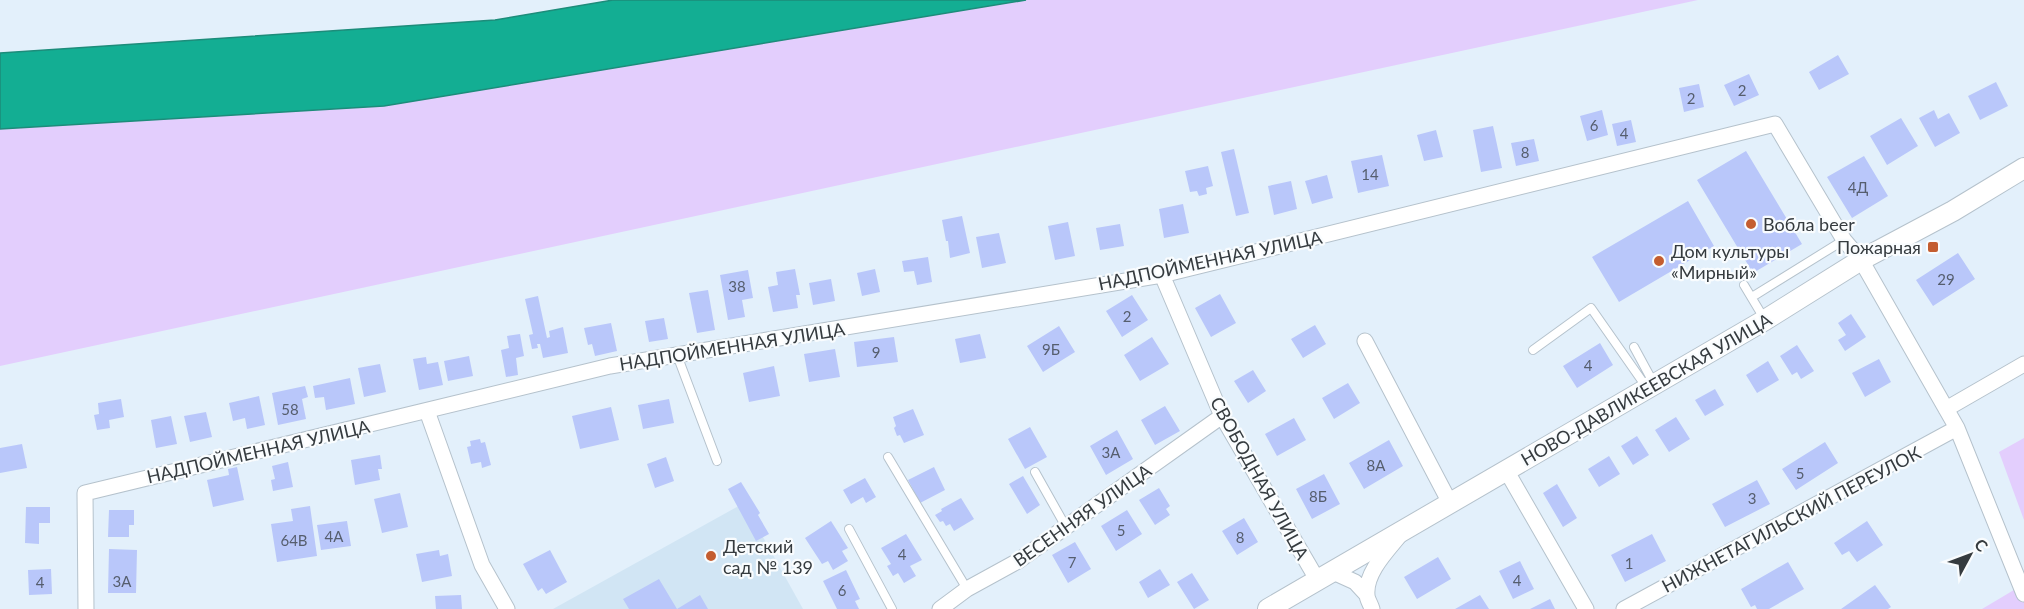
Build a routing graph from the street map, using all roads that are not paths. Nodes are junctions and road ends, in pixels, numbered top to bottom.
1 (2024, 168) edge
2 (1844, 240) junction
3 (1861, 260) junction
4 (1162, 275) junction
5 (1744, 285) dead end
6 (1752, 297) junction
7 (1765, 320) junction
8 (1365, 341) dead end
9 (1634, 347) dead end
10 (1533, 350) dead end
11 (677, 355) junction
12 (2024, 364) edge
13 (1651, 386) junction
14 (1946, 409) junction
15 (427, 411) junction
16 (1222, 416) junction
17 (1957, 428) junction
18 (888, 457) dead end
19 (717, 461) dead end
20 (1506, 470) junction
21 (1035, 472) dead end
22 (1450, 503) junction
23 (1066, 527) junction
24 (849, 529) dead end
25 (1404, 530) junction
26 (1325, 576) junction
27 (967, 589) junction
28 (2024, 594) edge
29 (1370, 602) edge
30 (86, 609) edge
31 (507, 609) edge
32 (892, 609) edge
33 (940, 609) edge
34 (1268, 609) edge
35 (1586, 609) edge
36 (1624, 609) edge

1 - 3 street, НОВО-ДАВЛИКЕЕВСКАЯ УЛИЦА
2 - 3 street, НАДПОЙМЕННАЯ УЛИЦА
2 - 4 street, НАДПОЙМЕННАЯ УЛИЦА
2 - 6 lane
3 - 7 street, НОВО-ДАВЛИКЕЕВСКАЯ УЛИЦА
3 - 14 street, НАДПОЙМЕННАЯ УЛИЦА
4 - 11 street, НАДПОЙМЕННАЯ УЛИЦА
4 - 16 street, СВОБОДНАЯ УЛИЦА
5 - 6 lane
6 - 7 lane
7 - 13 street, НОВО-ДАВЛИКЕЕВСКАЯ УЛИЦА
8 - 22 street
9 - 13 lane
10 - 13 lane
11 - 15 street, НАДПОЙМЕННАЯ УЛИЦА
11 - 19 lane
12 - 14 street
13 - 20 street, НОВО-ДАВЛИКЕЕВСКАЯ УЛИЦА
14 - 17 street, НАДПОЙМЕННАЯ УЛИЦА
15 - 30 street, НАДПОЙМЕННАЯ УЛИЦА
15 - 31 street
16 - 23 street, ВЕСЕННЯЯ УЛИЦА
16 - 26 street, СВОБОДНАЯ УЛИЦА
17 - 28 street, НАДПОЙМЕННАЯ УЛИЦА
17 - 36 street, НИЖНЕТАГИЛЬСКИЙ ПЕРЕУЛОК
18 - 27 lane
20 - 22 street, НОВО-ДАВЛИКЕЕВСКАЯ УЛИЦА
20 - 35 street
21 - 23 lane
22 - 25 street, НОВО-ДАВЛИКЕЕВСКАЯ УЛИЦА
23 - 27 street, ВЕСЕННЯЯ УЛИЦА
24 - 32 lane
25 - 26 street, НОВО-ДАВЛИКЕЕВСКАЯ УЛИЦА
25 - 29 street
26 - 29 street
26 - 34 street, НОВО-ДАВЛИКЕЕВСКАЯ УЛИЦА
27 - 33 street, ВЕСЕННЯЯ УЛИЦА

